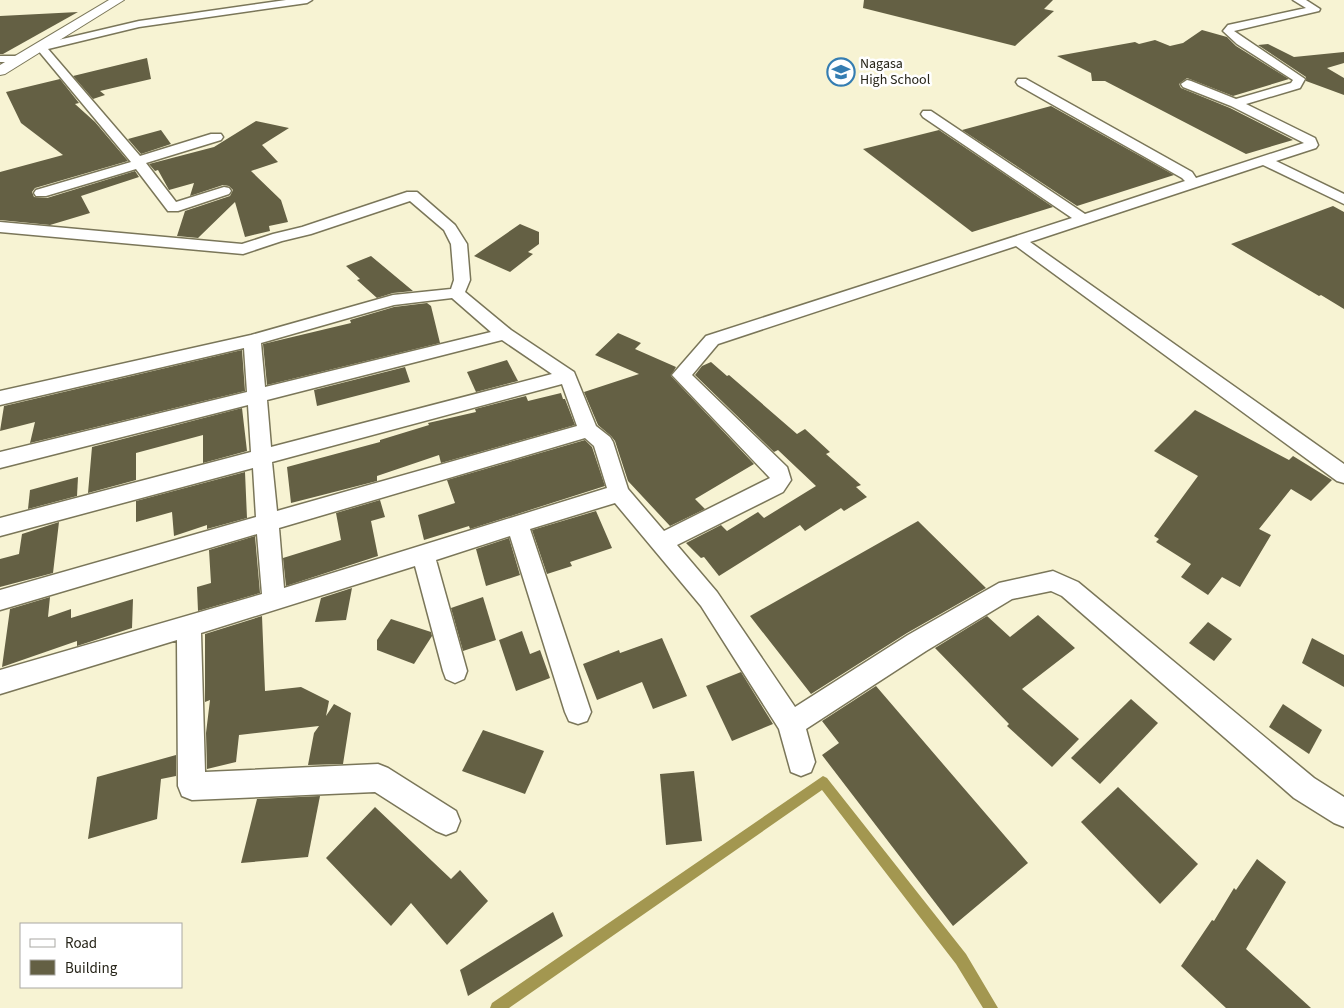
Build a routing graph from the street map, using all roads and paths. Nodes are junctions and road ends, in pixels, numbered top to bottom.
1 (118, 0) edge
2 (307, 0) edge
3 (1298, 0) edge
4 (41, 47) junction
5 (0, 59) edge
6 (21, 59) junction
7 (0, 71) edge
8 (1022, 82) dead end
9 (1187, 84) dead end
10 (1236, 103) junction
11 (927, 114) dead end
12 (216, 137) dead end
13 (1266, 161) junction
14 (138, 162) junction
15 (1194, 184) junction
16 (224, 191) dead end
17 (41, 193) dead end
18 (1344, 200) edge
19 (1083, 220) junction
20 (0, 227) edge
21 (1018, 241) junction
22 (456, 293) junction
23 (505, 334) junction
24 (252, 340) junction
25 (568, 376) junction
26 (257, 396) junction
27 (0, 398) edge
28 (588, 430) junction
29 (263, 456) junction
30 (0, 460) edge
31 (1344, 475) edge
32 (619, 493) junction
33 (267, 523) junction
34 (518, 525) junction
35 (0, 527) edge
36 (662, 543) junction
37 (423, 555) junction
38 (0, 600) edge
39 (274, 601) junction
40 (189, 626) junction
41 (455, 670) dead end
42 (0, 682) edge
43 (578, 712) dead end
44 (791, 724) junction
45 (801, 762) dead end
46 (1344, 813) edge
47 (446, 821) dead end

1 - 4 main road
2 - 4 street
3 - 10 street
4 - 6 main road
4 - 14 street
5 - 6 street
6 - 7 main road
8 - 15 street
9 - 10 street
10 - 13 street
11 - 19 street
12 - 14 street
13 - 15 street
13 - 18 street
14 - 16 street
14 - 17 street
15 - 19 street
19 - 21 street
20 - 22 street
21 - 31 street
21 - 36 street
22 - 23 street
22 - 24 street
23 - 25 street
23 - 26 street
24 - 26 street
24 - 27 street
25 - 28 street
25 - 29 street
26 - 29 street
26 - 30 street
28 - 32 street
28 - 33 street
29 - 33 street
29 - 35 street
32 - 34 street
32 - 36 street
33 - 38 street
33 - 39 street
34 - 37 street
34 - 43 street
36 - 44 street
37 - 39 street
37 - 41 street
39 - 40 street
40 - 42 street
40 - 47 street
44 - 45 street
44 - 46 street

